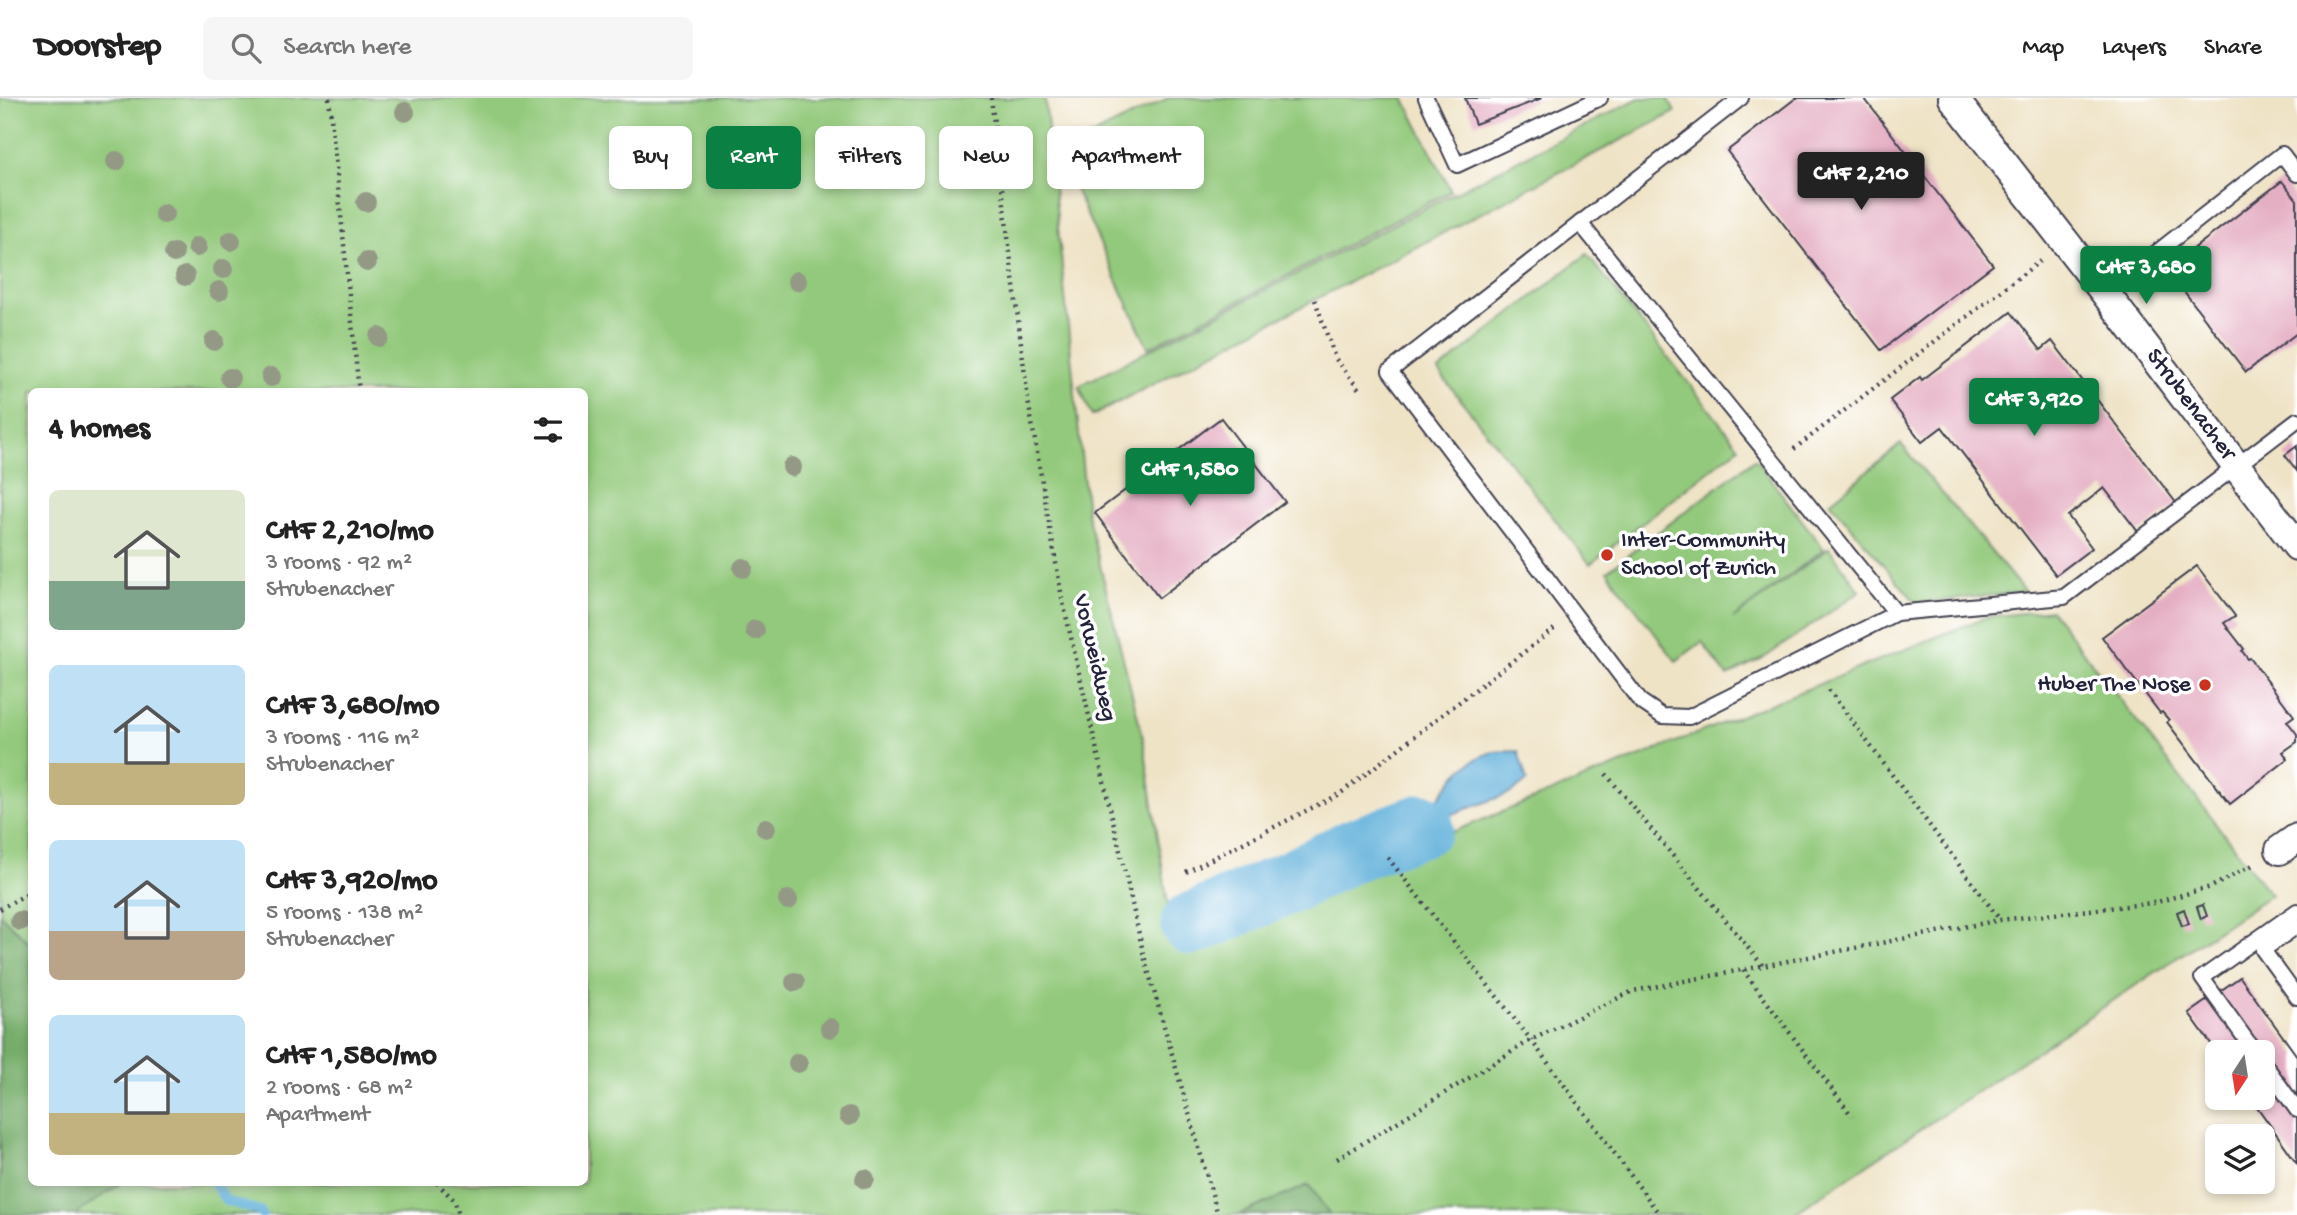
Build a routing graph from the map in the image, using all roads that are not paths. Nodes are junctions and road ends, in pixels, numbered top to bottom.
1 (1426, 98) edge
2 (1600, 98) edge
3 (1741, 98) edge
4 (1953, 98) edge
5 (1725, 104) edge
6 (2297, 174) edge
7 (1580, 223) junction
8 (2105, 293) junction
9 (2297, 420) edge
10 (2237, 467) junction
11 (2297, 546) edge
12 (1896, 613) junction
13 (2297, 912) edge
14 (2297, 926) edge
15 (2297, 997) edge
16 (2246, 1040) edge
17 (2275, 1079) edge
18 (2297, 1110) edge

1 - 2 lane
3 - 5 lane
4 - 8 street, Strubenacher
5 - 7 lane
6 - 8 lane
7 - 12 lane
7 - 12 lane
8 - 10 street, Strubenacher
9 - 10 lane
10 - 11 street, Strubenacher
10 - 12 lane
13 - 16 lane
14 - 15 lane
17 - 18 lane

